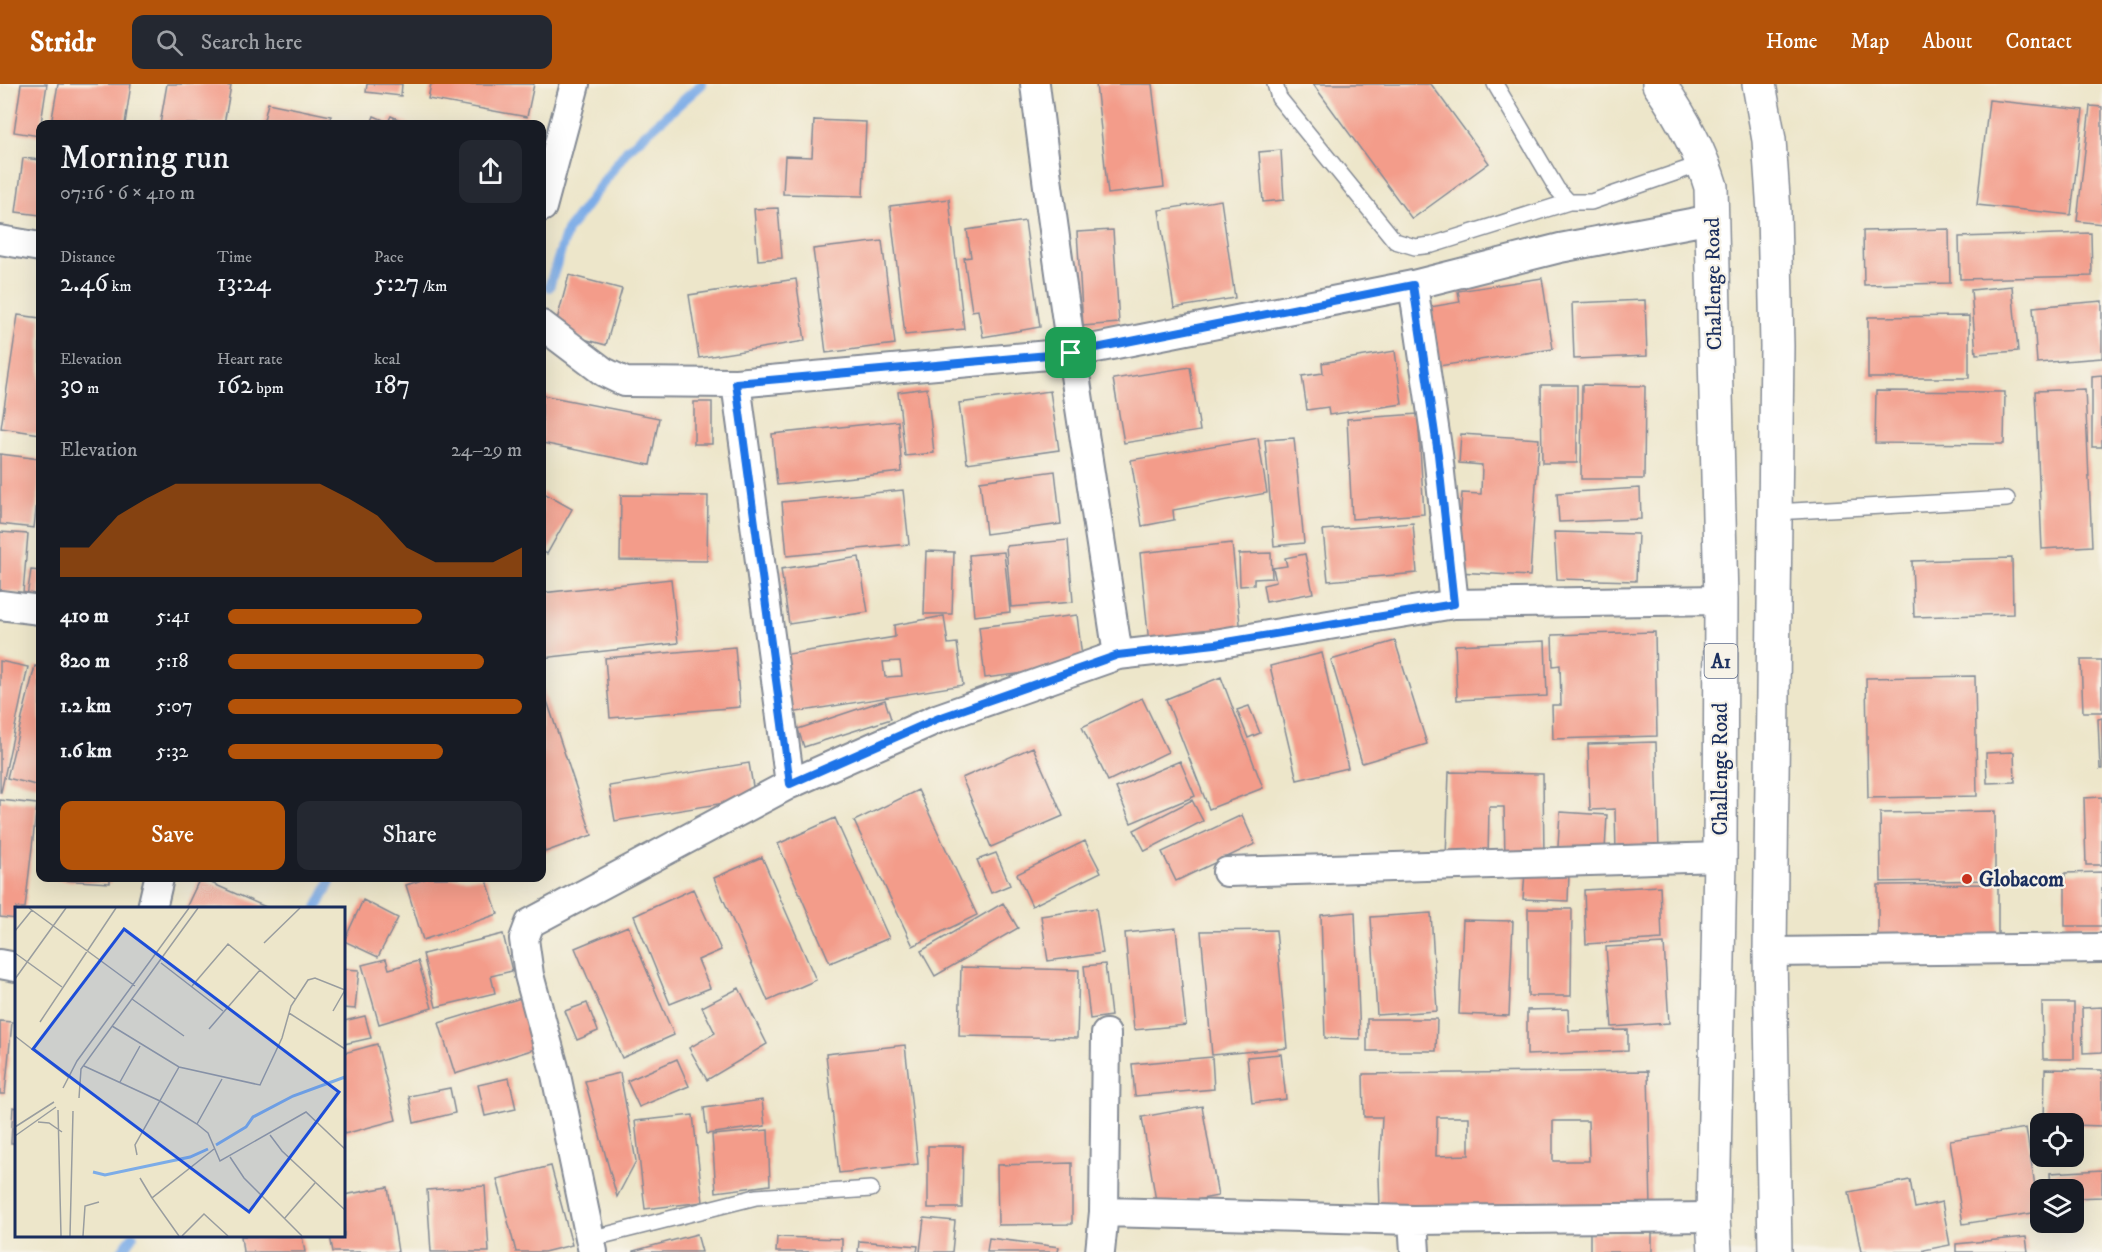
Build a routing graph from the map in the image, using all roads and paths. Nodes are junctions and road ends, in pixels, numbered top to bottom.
1 (575, 84) edge
2 (1035, 84) edge
3 (1275, 84) edge
4 (1495, 84) edge
5 (1659, 84) edge
6 (1759, 84) edge
7 (1704, 163) junction
8 (546, 192) edge
9 (1569, 201) junction
10 (1712, 219) junction
11 (0, 240) edge
12 (36, 246) edge
13 (1413, 285) junction
14 (546, 328) edge
15 (1071, 353) junction
16 (736, 383) junction
17 (2007, 499) dead end
18 (1775, 512) junction
19 (1721, 600) junction
20 (1454, 604) junction
21 (0, 605) edge
22 (36, 610) edge
23 (1118, 655) junction
24 (790, 784) junction
25 (1720, 857) junction
26 (1227, 872) dead end
27 (158, 882) edge
28 (152, 907) edge
29 (2102, 948) edge
30 (1770, 952) junction
31 (0, 964) edge
32 (15, 967) edge
33 (1106, 1034) dead end
34 (871, 1189) dead end
35 (1104, 1212) junction
36 (1713, 1217) junction
37 (1413, 1220) junction
38 (592, 1246) edge
39 (1100, 1252) edge
40 (1415, 1252) edge
41 (1715, 1252) edge
42 (1775, 1252) edge

1 - 8 street
2 - 15 street
3 - 9 lane
4 - 9 lane
5 - 7 highway, Challenge Road / A1
6 - 18 highway
7 - 9 lane
7 - 10 highway, Challenge Road / A1
10 - 13 street
10 - 19 highway, Challenge Road / A1
11 - 12 street
13 - 15 street
13 - 20 street
14 - 16 street
15 - 16 street
15 - 23 street
16 - 24 street
17 - 18 lane
18 - 30 highway
19 - 20 street
19 - 25 highway, Challenge Road / A1
20 - 23 street
21 - 22 street
23 - 24 street
24 - 38 street
25 - 26 street
25 - 36 highway, Challenge Road / A1
27 - 28 street
29 - 30 street
30 - 42 highway
31 - 32 street
33 - 35 street
34 - 38 lane
35 - 37 street
35 - 39 street
36 - 37 street
36 - 41 highway, Challenge Road / A1
37 - 40 street

